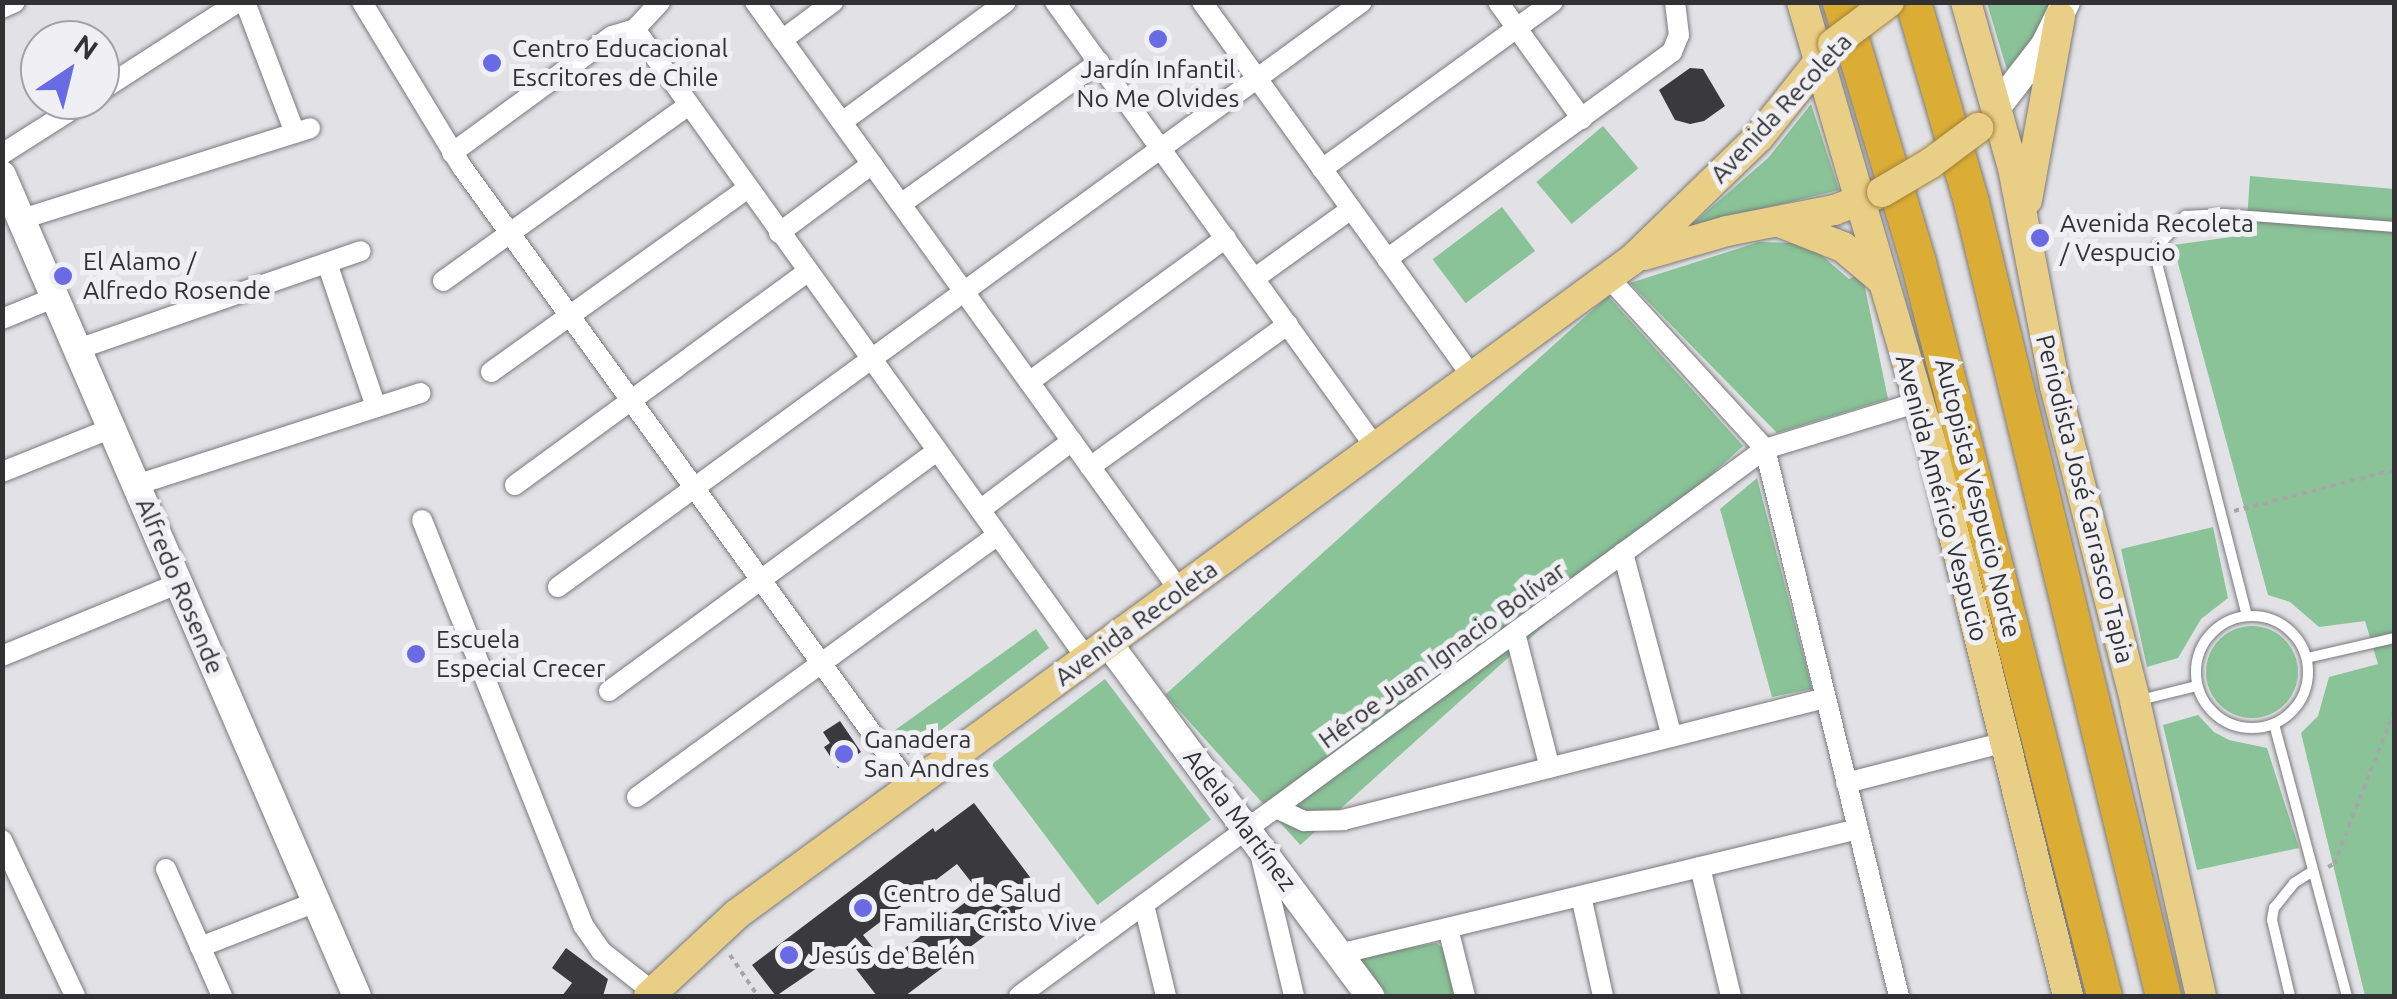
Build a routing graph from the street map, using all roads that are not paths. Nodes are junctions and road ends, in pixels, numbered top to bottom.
1 (15, 2) edge
2 (242, 2) edge
3 (362, 2) edge
4 (660, 2) edge
5 (755, 2) edge
6 (833, 2) edge
7 (1006, 2) edge
8 (1055, 2) edge
9 (1202, 2) edge
10 (1362, 2) edge
11 (1498, 2) edge
12 (1553, 2) edge
13 (1675, 2) edge
14 (1802, 2) edge
15 (1840, 2) edge
16 (1889, 2) edge
17 (1913, 2) edge
18 (1966, 2) edge
19 (2, 8) edge
20 (2063, 10) edge
21 (634, 29) junction
22 (1517, 29) junction
23 (782, 40) junction
24 (1826, 52) junction
25 (1099, 62) junction
26 (120, 79) edge
27 (1257, 79) junction
28 (687, 106) junction
29 (1988, 117) junction
30 (1582, 118) junction
31 (55, 120) edge
32 (842, 122) junction
33 (1162, 148) junction
34 (452, 153) junction
35 (2, 154) edge
36 (872, 164) junction
37 (1322, 169) junction
38 (2, 174) edge
39 (747, 189) junction
40 (1871, 196) junction
41 (901, 204) junction
42 (1352, 209) junction
43 (2024, 218) junction
44 (22, 220) junction
45 (1774, 221) junction
46 (2394, 226) edge
47 (510, 232) junction
48 (779, 233) junction
49 (1226, 238) junction
50 (360, 251) dead end
51 (1388, 258) junction
52 (327, 262) junction
53 (1621, 269) junction
54 (807, 272) junction
55 (1255, 278) junction
56 (1882, 280) junction
57 (443, 281) dead end
58 (964, 292) junction
59 (56, 297) junction
60 (571, 316) junction
61 (2, 319) edge
62 (1288, 324) junction
63 (78, 348) junction
64 (871, 360) junction
65 (491, 372) dead end
66 (1474, 378) junction
67 (1029, 382) junction
68 (420, 393) dead end
69 (631, 400) junction
70 (1918, 402) junction
71 (376, 407) junction
72 (112, 428) junction
73 (1072, 442) junction
74 (1376, 448) junction
75 (1764, 449) junction
76 (937, 451) junction
77 (1090, 467) junction
78 (2, 472) edge
79 (136, 484) junction
80 (515, 484) dead end
81 (695, 488) junction
82 (980, 510) junction
83 (422, 520) dead end
84 (998, 535) junction
85 (1624, 554) junction
86 (761, 579) junction
87 (179, 584) junction
88 (558, 588) dead end
89 (1180, 591) junction
90 (2247, 616) junction
91 (1515, 633) junction
92 (2394, 638) edge
93 (1098, 651) junction
94 (2, 656) edge
95 (2307, 658) junction
96 (822, 663) junction
97 (2198, 686) junction
98 (609, 690) dead end
99 (1826, 698) junction
100 (2135, 701) junction
101 (2274, 724) junction
102 (1672, 737) junction
103 (2006, 742) junction
104 (1550, 768) junction
105 (1846, 783) junction
106 (911, 787) junction
107 (638, 797) dead end
108 (1276, 808) junction
109 (1858, 829) junction
110 (1252, 836) junction
111 (2, 840) edge
112 (1700, 867) junction
113 (166, 868) dead end
114 (2314, 871) junction
115 (1581, 896) junction
116 (316, 902) junction
117 (1144, 905) junction
118 (1448, 928) junction
119 (200, 948) junction
120 (1339, 954) junction
121 (1030, 993) edge
122 (651, 994) edge
123 (75, 996) edge
124 (222, 996) edge
125 (357, 996) edge
126 (1166, 996) edge
127 (1294, 996) edge
128 (1370, 996) edge
129 (1465, 996) edge
130 (1604, 996) edge
131 (1731, 996) edge
132 (1899, 996) edge
133 (2068, 996) edge
134 (2104, 996) edge
135 (2163, 996) edge
136 (2201, 996) edge
137 (2290, 996) edge
138 (2347, 996) edge

1 - 19 street
2 - 26 street
2 - 44 street
3 - 34 street
4 - 21 street
5 - 23 street
6 - 23 street
7 - 32 street
8 - 25 street
9 - 27 street
10 - 27 street
11 - 22 street
12 - 22 street
13 - 30 street
14 - 24 main road, Avenida Américo Vespucio
15 - 134 highway, Autopista Vespucio Norte
16 - 24 main road, Avenida Recoleta, bridge
17 - 135 highway
18 - 29 main road, Periodista José Carrasco Tapia
20 - 29 street, Avenida Recoleta
20 - 43 main road
21 - 28 street
21 - 34 street
22 - 30 street
22 - 37 street
23 - 32 street
24 - 40 main road, Avenida Américo Vespucio
24 - 53 main road, Avenida Recoleta
25 - 33 street
25 - 41 street
27 - 33 street
27 - 37 street
28 - 39 street
28 - 47 street
29 - 40 main road, Avenida Recoleta, bridge
29 - 43 main road, Periodista José Carrasco Tapia
30 - 51 street
31 - 35 street
32 - 36 street
33 - 49 street
33 - 58 street
34 - 47 street
36 - 41 street
36 - 48 street
37 - 42 street
38 - 44 street, Alfredo Rosende
39 - 48 street
39 - 60 street
40 - 45 main road, Avenida Recoleta
40 - 56 main road, Avenida Américo Vespucio
41 - 58 street
42 - 51 street
42 - 55 street
43 - 100 main road, Periodista José Carrasco Tapia
44 - 59 street, Alfredo Rosende
45 - 53 main road, Avenida Recoleta
45 - 56 main road
46 - 90 lane
47 - 57 street
47 - 60 street
48 - 54 street
49 - 55 street
49 - 67 street
50 - 52 street
51 - 66 street
52 - 63 street
52 - 71 street
53 - 66 main road, Avenida Recoleta
53 - 75 street
54 - 64 street
54 - 69 street
55 - 62 street
56 - 70 main road, Avenida Américo Vespucio
58 - 64 street
58 - 67 street
59 - 61 street
59 - 63 street, Alfredo Rosende
60 - 65 street
60 - 69 street
62 - 74 street
62 - 77 street
63 - 72 street, Alfredo Rosende
64 - 76 street
64 - 81 street
66 - 74 main road, Avenida Recoleta
67 - 73 street
68 - 71 street
69 - 80 street
69 - 81 street
70 - 75 street, Héroe Juan Ignacio Bolívar
70 - 103 main road, Avenida Américo Vespucio
71 - 79 street
72 - 78 street
72 - 79 street, Alfredo Rosende
73 - 77 street
73 - 82 street
74 - 89 main road, Avenida Recoleta
75 - 85 street, Héroe Juan Ignacio Bolívar
75 - 99 street
76 - 82 street
76 - 86 street
77 - 89 street
79 - 87 street, Alfredo Rosende
81 - 86 street
81 - 88 street
82 - 84 street
83 - 122 street
84 - 93 street
84 - 96 street
85 - 91 street, Héroe Juan Ignacio Bolívar
85 - 102 street
86 - 96 street
86 - 98 street
87 - 94 street
87 - 116 street, Alfredo Rosende
89 - 93 main road, Avenida Recoleta
90 - 95 lane
90 - 97 lane
91 - 104 street
91 - 108 street, Héroe Juan Ignacio Bolívar
92 - 95 lane
93 - 106 main road, Avenida Recoleta
93 - 110 street, Adela Martínez
95 - 101 lane
96 - 106 street
96 - 107 street
97 - 100 lane
97 - 101 lane
99 - 102 street
99 - 105 street
100 - 136 main road, Periodista José Carrasco Tapia
101 - 114 lane
102 - 104 street
103 - 105 street
103 - 133 main road, Avenida Américo Vespucio
104 - 108 street
105 - 109 street
106 - 122 main road, Avenida Recoleta
108 - 110 street, Héroe Juan Ignacio Bolívar
109 - 112 street
109 - 132 street
110 - 117 street, Héroe Juan Ignacio Bolívar
110 - 120 street, Adela Martínez
110 - 127 street
111 - 123 street
112 - 115 street
112 - 131 street
113 - 119 street
114 - 137 lane
114 - 138 lane
115 - 118 street
115 - 130 street
116 - 119 street
116 - 125 street, Alfredo Rosende
117 - 121 street, Héroe Juan Ignacio Bolívar
117 - 126 street
118 - 120 street
118 - 129 street
119 - 124 street
120 - 128 street, Adela Martínez

